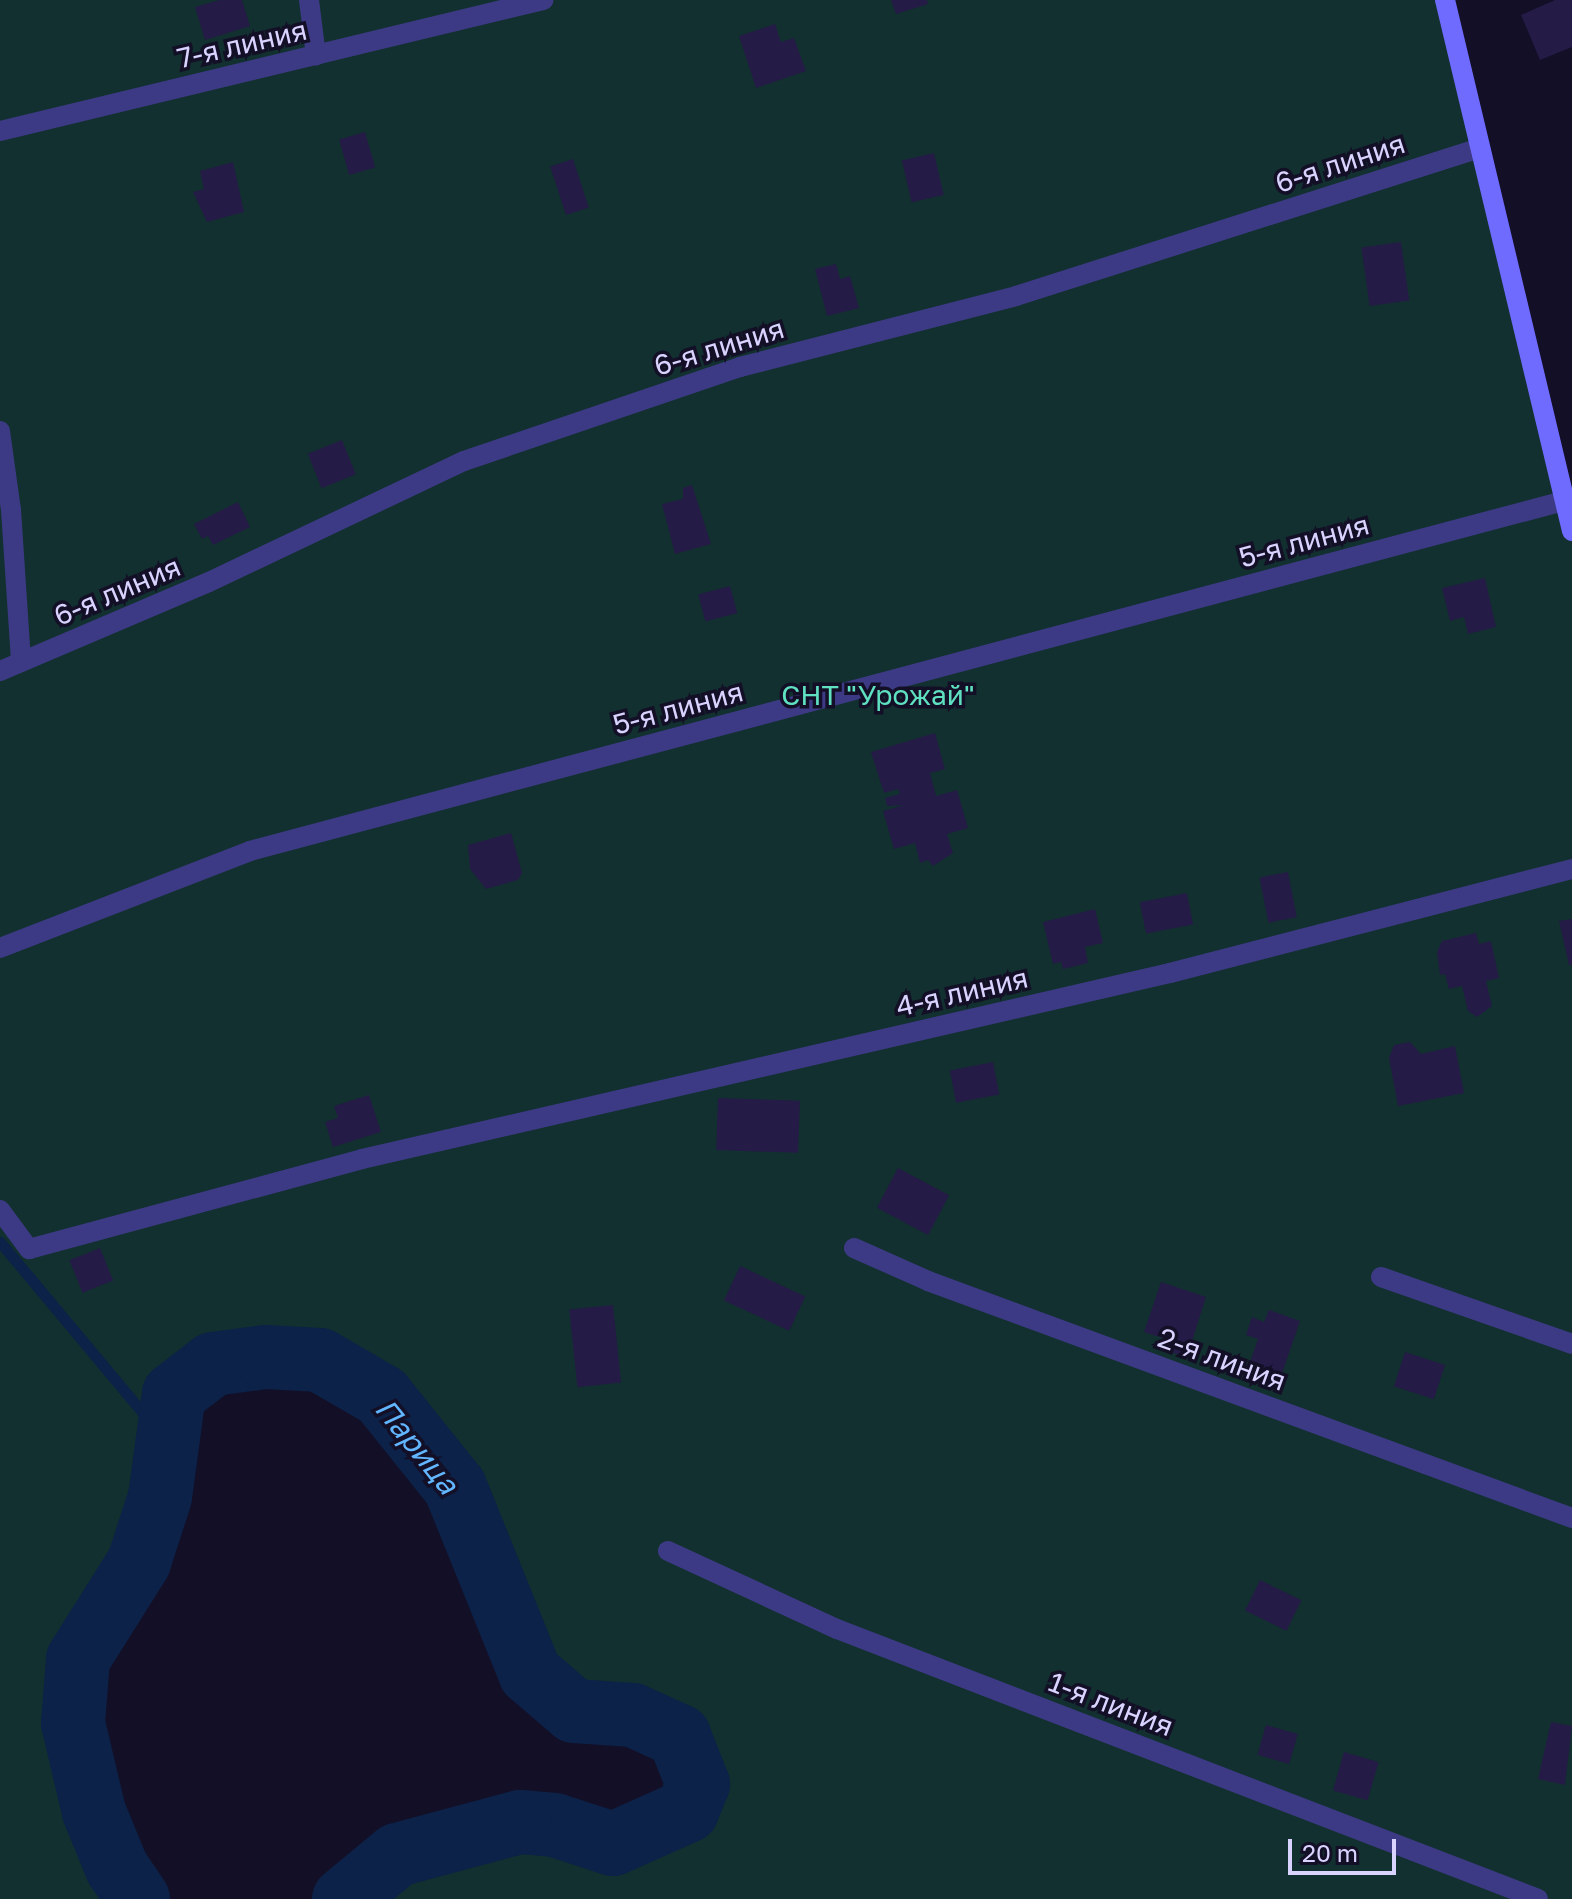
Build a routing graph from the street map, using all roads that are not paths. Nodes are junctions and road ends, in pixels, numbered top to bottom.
1 (309, 0) edge
2 (543, 0) edge
3 (1445, 0) edge
4 (316, 56) junction
5 (0, 131) edge
6 (1480, 148) junction
7 (0, 431) edge
8 (1564, 501) junction
9 (1572, 531) edge
10 (21, 662) junction
11 (0, 671) edge
12 (1572, 869) edge
13 (0, 948) edge
14 (0, 1210) edge
15 (854, 1248) dead end
16 (1381, 1277) dead end
17 (1572, 1344) edge
18 (1572, 1518) edge
19 (668, 1551) dead end
20 (1538, 1899) edge

1 - 4 street
2 - 4 street, 7-я линия
3 - 6 street
4 - 5 street, 7-я линия
6 - 8 street
6 - 10 street, 6-я линия
7 - 10 street
8 - 9 street
8 - 13 street, 5-я линия
10 - 11 street, 6-я линия
12 - 14 street, 4-я линия
15 - 18 street, 2-я линия
16 - 17 street
19 - 20 street, 1-я линия

